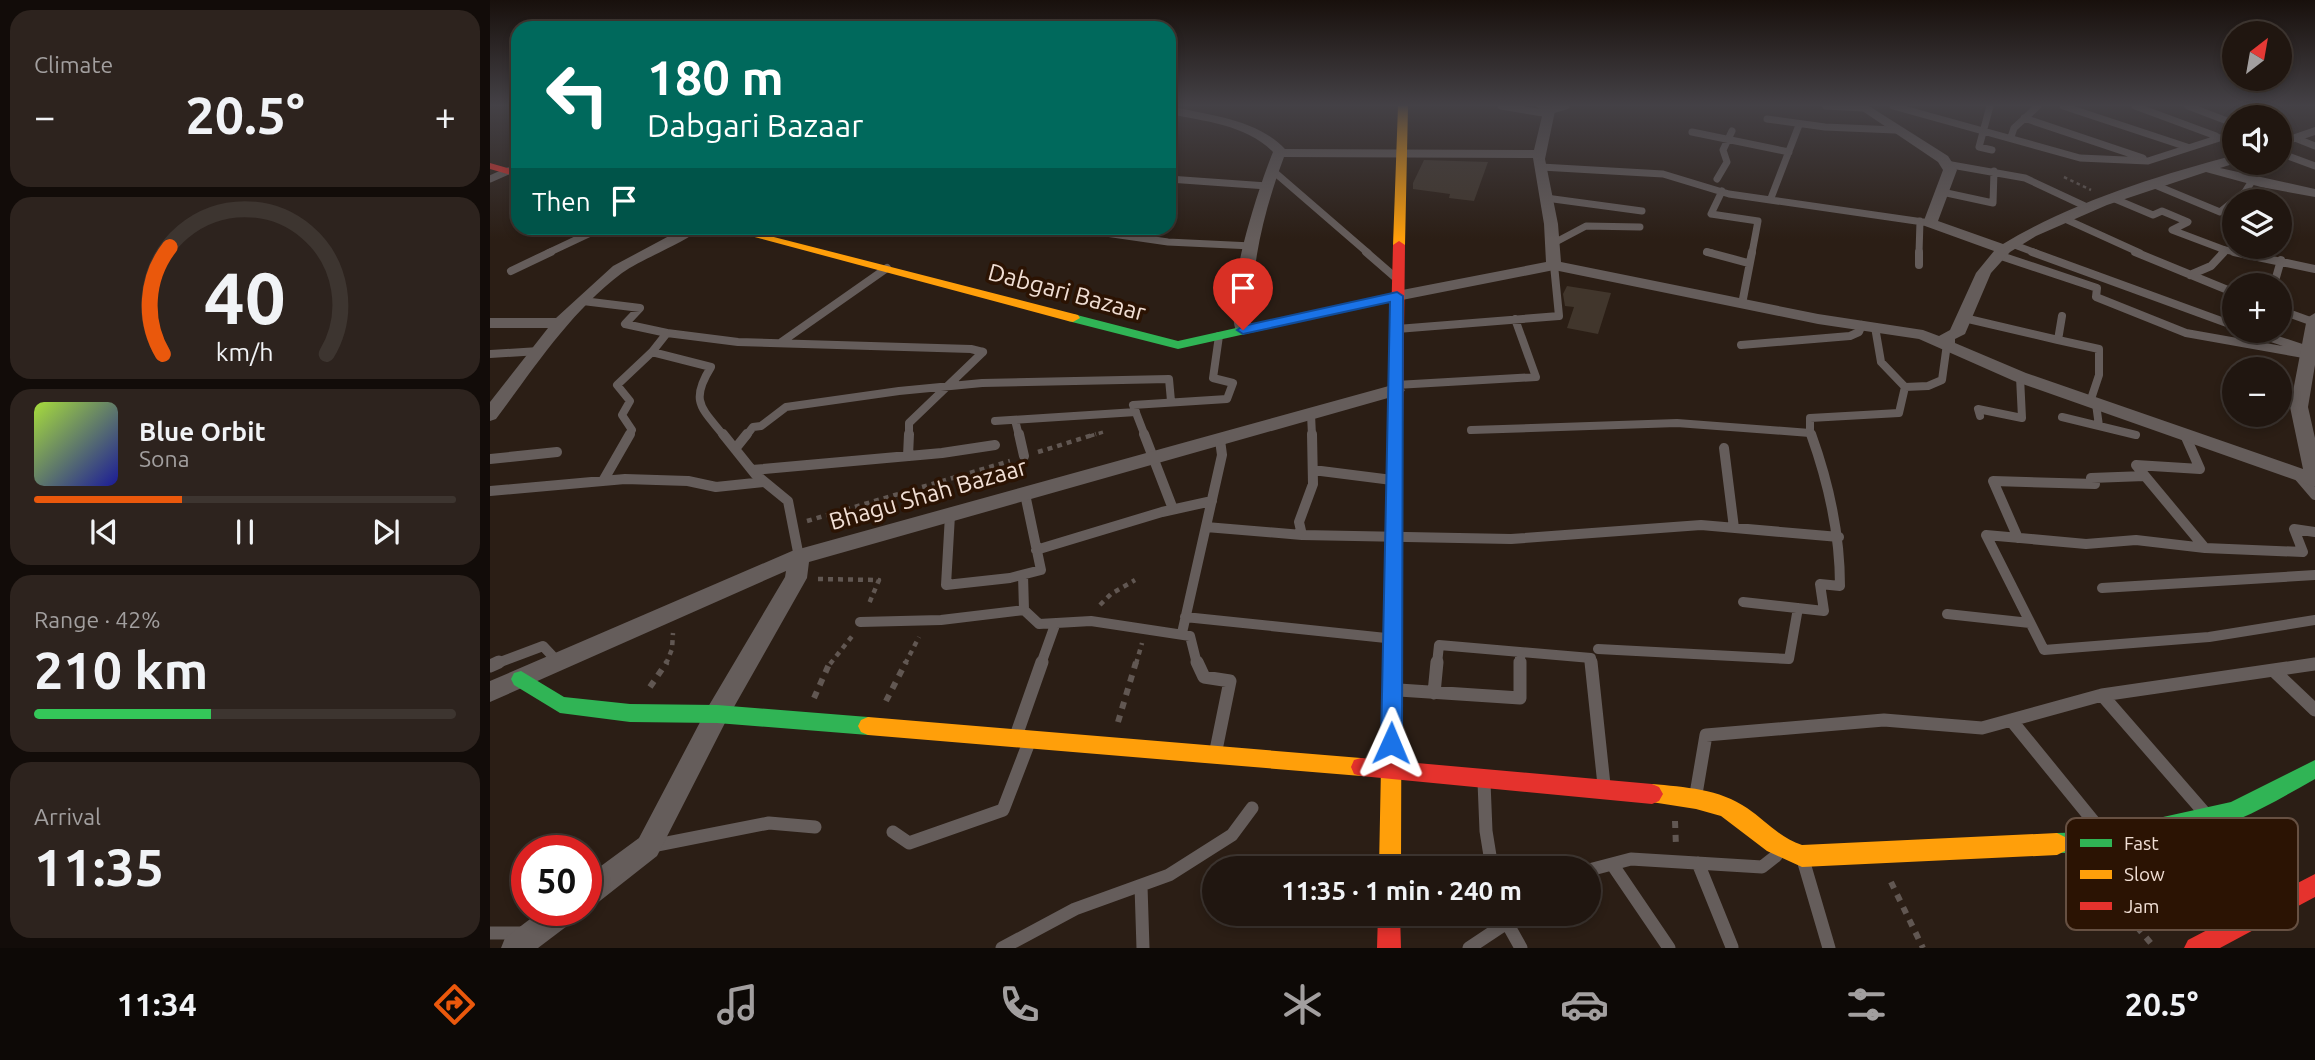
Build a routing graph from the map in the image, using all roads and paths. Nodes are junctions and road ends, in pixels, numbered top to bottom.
1 (1541, 150) edge
2 (1723, 150) edge
3 (1781, 150) edge
4 (1928, 150) edge
5 (2055, 150) edge
6 (2121, 150) edge
7 (2178, 150) edge
8 (2294, 150) edge
9 (1789, 152) joint
10 (1279, 153) joint
11 (1401, 153) junction
12 (1540, 160) junction
13 (2150, 160) junction
14 (2222, 163) edge
15 (1946, 164) junction
16 (490, 166) edge
17 (2315, 166) edge
18 (2205, 169) junction
19 (1272, 170) junction
20 (511, 171) edge
21 (1994, 171) junction
22 (511, 173) edge
23 (490, 179) edge
24 (1717, 179) dead end
25 (1176, 180) edge
26 (2252, 181) junction
27 (2155, 185) junction
28 (1267, 186) junction
29 (1722, 191) junction
30 (1942, 192) junction
31 (2315, 192) edge
32 (1546, 198) junction
33 (1771, 198) junction
34 (2115, 199) junction
35 (2089, 208) junction
36 (1642, 211) dead end
37 (2063, 218) junction
38 (1925, 222) junction
39 (1640, 228) dead end
40 (586, 235) edge
41 (681, 235) edge
42 (755, 235) edge
43 (1116, 235) edge
44 (1552, 244) junction
45 (1252, 246) junction
46 (2005, 249) junction
47 (2222, 249) edge
48 (1707, 252) dead end
49 (2222, 253) edge
50 (2275, 259) edge
51 (2281, 260) junction
52 (1748, 263) junction
53 (1554, 265) junction
54 (1919, 265) dead end
55 (887, 268) junction
56 (2315, 269) edge
57 (511, 271) dead end
58 (2277, 273) edge
59 (2190, 275) junction
60 (1397, 288) junction
61 (2222, 288) edge
62 (583, 301) junction
63 (1742, 304) junction
64 (2292, 314) edge
65 (2062, 316) dead end
66 (1964, 318) junction
67 (1515, 319) junction
68 (2314, 320) edge
69 (2222, 321) edge
70 (490, 323) edge
71 (561, 323) junction
72 (1868, 326) junction
73 (1397, 329) junction
74 (1243, 330) junction
75 (667, 333) junction
76 (1219, 335) junction
77 (2058, 340) junction
78 (779, 343) junction
79 (2281, 343) edge
80 (1947, 344) junction
81 (1741, 345) dead end
82 (539, 351) junction
83 (652, 352) junction
84 (490, 354) edge
85 (2311, 354) edge
86 (2020, 377) junction
87 (949, 387) junction
88 (1905, 387) junction
89 (1396, 388) junction
90 (1171, 401) junction
91 (2093, 403) junction
92 (1311, 414) junction
93 (490, 415) edge
94 (1980, 416) dead end
95 (1138, 417) junction
96 (2062, 417) dead end
97 (1015, 420) junction
98 (995, 421) dead end
99 (2099, 426) junction
100 (1471, 430) dead end
101 (1810, 433) junction
102 (2136, 435) dead end
103 (2185, 435) junction
104 (1220, 440) junction
105 (2311, 444) edge
106 (995, 445) dead end
107 (1724, 448) dead end
108 (735, 449) junction
109 (557, 452) dead end
110 (908, 456) junction
111 (1024, 456) junction
112 (1154, 458) junction
113 (490, 459) edge
114 (752, 470) junction
115 (1313, 470) junction
116 (2297, 474) junction
117 (2145, 476) junction
118 (1395, 480) junction
119 (2315, 480) edge
120 (603, 481) junction
121 (764, 482) junction
122 (490, 491) edge
123 (1025, 494) junction
124 (2315, 495) edge
125 (1212, 501) junction
126 (1173, 509) junction
127 (950, 515) junction
128 (793, 525) junction
129 (1206, 527) junction
130 (1734, 528) junction
131 (2315, 533) edge
132 (1394, 534) junction
133 (1302, 536) junction
134 (1839, 537) junction
135 (2018, 538) junction
136 (2205, 548) junction
137 (1036, 550) junction
138 (798, 568) junction
139 (1023, 575) junction
140 (2315, 575) edge
141 (1135, 580) dead end
142 (2102, 588) dead end
143 (1742, 602) dead end
144 (1798, 608) junction
145 (680, 609) junction
146 (1024, 610) junction
147 (1947, 614) dead end
148 (1185, 617) junction
149 (2315, 620) edge
150 (927, 621) junction
151 (860, 622) junction
152 (2030, 622) junction
153 (1077, 623) junction
154 (1055, 625) junction
155 (1146, 629) junction
156 (1182, 633) junction
157 (1393, 639) junction
158 (1598, 649) dead end
159 (1520, 652) junction
160 (558, 662) junction
161 (2315, 664) edge
162 (490, 666) edge
163 (2273, 670) junction
164 (521, 679) junction
165 (1392, 690) junction
166 (490, 692) edge
167 (1434, 692) junction
168 (2102, 695) junction
169 (2315, 710) edge
170 (630, 713) junction
171 (717, 713) junction
172 (803, 720) junction
173 (2011, 720) junction
174 (873, 727) junction
175 (1023, 739) junction
176 (1110, 746) junction
177 (1215, 754) junction
178 (1391, 769) junction
179 (2315, 769) edge
180 (1484, 778) junction
181 (1604, 789) junction
182 (1673, 796) junction
183 (1696, 798) junction
184 (1252, 808) dead end
185 (2208, 817) junction
186 (2090, 818) edge
187 (2204, 818) edge
188 (815, 827) dead end
189 (893, 832) dead end
190 (2066, 844) edge
191 (648, 847) junction
192 (1783, 851) junction
193 (1876, 853) junction
194 (1390, 856) edge
195 (1490, 856) edge
196 (1802, 856) junction
197 (1678, 862) junction
198 (1698, 863) junction
199 (1612, 864) junction
200 (1601, 867) edge
201 (602, 882) edge
202 (2315, 885) edge
203 (1141, 886) junction
204 (2298, 894) edge
205 (544, 926) edge
206 (1389, 926) edge
207 (1495, 926) edge
208 (1509, 926) edge
209 (2140, 930) edge
210 (2230, 930) edge
211 (490, 933) edge
212 (525, 940) edge
213 (1732, 947) edge
214 (1002, 948) edge
215 (1143, 948) edge
216 (1389, 948) edge
217 (1469, 948) edge
218 (1521, 948) edge
219 (1669, 948) edge
220 (1829, 948) edge
221 (1923, 948) edge
222 (2155, 948) edge
223 (2196, 948) edge

1 - 12 street
2 - 24 lane
3 - 9 lane
4 - 15 street
5 - 13 lane
6 - 13 lane
7 - 13 lane
8 - 17 lane
9 - 33 lane
10 - 11 street
10 - 19 street
11 - 12 street
11 - 60 street
12 - 29 lane
12 - 32 street
14 - 18 street
15 - 21 lane
15 - 30 street
16 - 20 street
18 - 26 street
18 - 27 street
19 - 28 street
19 - 60 lane
21 - 30 lane
21 - 35 lane
22 - 23 lane
25 - 28 lane
26 - 27 lane
26 - 31 street
27 - 34 street
28 - 45 street
29 - 33 lane
29 - 52 lane
30 - 38 street
32 - 36 lane
32 - 44 street
33 - 38 lane
34 - 35 street
34 - 47 lane
35 - 37 street
37 - 46 street
37 - 59 lane
38 - 46 street
38 - 54 lane
39 - 44 lane
40 - 57 lane
41 - 62 street
42 - 55 street, Dabgari Bazaar
43 - 45 lane
44 - 53 street
45 - 74 street
46 - 66 street
46 - 69 lane
46 - 85 lane
48 - 52 lane
49 - 59 lane
50 - 51 lane
51 - 56 lane
51 - 58 lane
52 - 63 lane
53 - 60 street
53 - 63 street
53 - 67 lane
55 - 76 street, Dabgari Bazaar
55 - 78 lane
59 - 61 lane
60 - 73 street
60 - 74 street, Dabgari Bazaar
62 - 71 street
62 - 75 lane
63 - 72 street
64 - 68 lane
65 - 77 lane
66 - 77 lane
66 - 80 street
67 - 73 lane
67 - 89 lane
68 - 85 street
70 - 71 street
71 - 82 street
72 - 80 street
72 - 81 lane
72 - 88 lane
73 - 89 street
74 - 76 street, Dabgari Bazaar
75 - 78 lane
75 - 83 lane
76 - 90 lane
77 - 91 lane
78 - 87 lane
79 - 85 lane
80 - 86 street
80 - 88 lane
82 - 84 lane
82 - 93 street
83 - 108 lane
83 - 120 lane
85 - 105 street
86 - 91 street
86 - 94 lane
87 - 90 lane
87 - 108 lane
87 - 110 lane
88 - 101 lane
89 - 92 street, Bhagu Shah Bazaar
89 - 118 street
90 - 95 lane
91 - 99 lane
91 - 103 street
92 - 104 street, Bhagu Shah Bazaar
92 - 115 lane
95 - 97 lane
95 - 111 path
95 - 112 lane
96 - 99 lane
97 - 98 lane
97 - 111 lane
99 - 102 lane
100 - 101 lane
101 - 134 lane
103 - 116 street
103 - 117 lane
104 - 112 street, Bhagu Shah Bazaar
104 - 125 lane
105 - 119 street
106 - 110 lane
107 - 130 lane
108 - 114 lane
109 - 113 lane
110 - 114 lane
111 - 128 path
112 - 123 street, Bhagu Shah Bazaar
112 - 126 lane
114 - 121 lane
115 - 118 lane
115 - 133 lane
116 - 119 street
116 - 124 lane
117 - 135 lane
117 - 136 lane
118 - 132 street
120 - 121 lane
120 - 122 lane
121 - 128 lane
123 - 127 street, Bhagu Shah Bazaar
123 - 137 lane
125 - 126 lane
125 - 129 lane
126 - 137 lane
127 - 138 street, Bhagu Shah Bazaar
127 - 139 lane
128 - 138 lane
129 - 133 lane
129 - 148 lane
130 - 132 lane
130 - 134 lane
131 - 136 lane
132 - 133 lane
132 - 157 street
134 - 144 lane
135 - 136 lane
135 - 152 lane
137 - 139 lane
138 - 145 street, Bhagu Shah Bazaar
138 - 151 path
138 - 171 street
139 - 146 lane
140 - 142 lane
141 - 153 path
143 - 144 lane
144 - 158 lane
145 - 160 street, Bhagu Shah Bazaar
145 - 170 path
146 - 150 lane
146 - 154 lane
147 - 152 lane
148 - 156 lane
148 - 157 lane
149 - 152 lane
150 - 151 lane
150 - 174 path
151 - 172 path
153 - 154 lane
153 - 155 lane
154 - 175 lane
155 - 156 lane
155 - 176 path
156 - 177 lane
157 - 165 street
159 - 167 lane
159 - 167 lane
159 - 181 lane
160 - 162 lane
160 - 164 street, Bhagu Shah Bazaar
161 - 163 lane
163 - 168 lane
163 - 169 lane
164 - 166 street, Bhagu Shah Bazaar
164 - 170 street
165 - 167 lane
165 - 178 street
168 - 173 lane
168 - 185 lane
170 - 171 street
171 - 172 street
171 - 191 street
172 - 174 street
173 - 183 lane
173 - 186 lane
174 - 175 street
175 - 176 street
175 - 189 lane
176 - 177 street
177 - 178 street
178 - 180 street
178 - 194 street
179 - 185 street
180 - 181 street
180 - 195 lane
181 - 182 street
182 - 183 street
182 - 197 path
183 - 192 street
184 - 203 lane
185 - 187 street
188 - 191 lane
190 - 193 street
191 - 201 street
192 - 196 street
192 - 198 lane
193 - 196 street
193 - 221 path
196 - 220 lane
197 - 198 lane
197 - 199 lane
198 - 213 lane
199 - 200 lane
199 - 219 lane
202 - 204 street
203 - 214 lane
203 - 215 lane
205 - 212 street
206 - 216 street
207 - 217 lane
208 - 218 lane
209 - 222 path
210 - 223 street
211 - 212 lane

